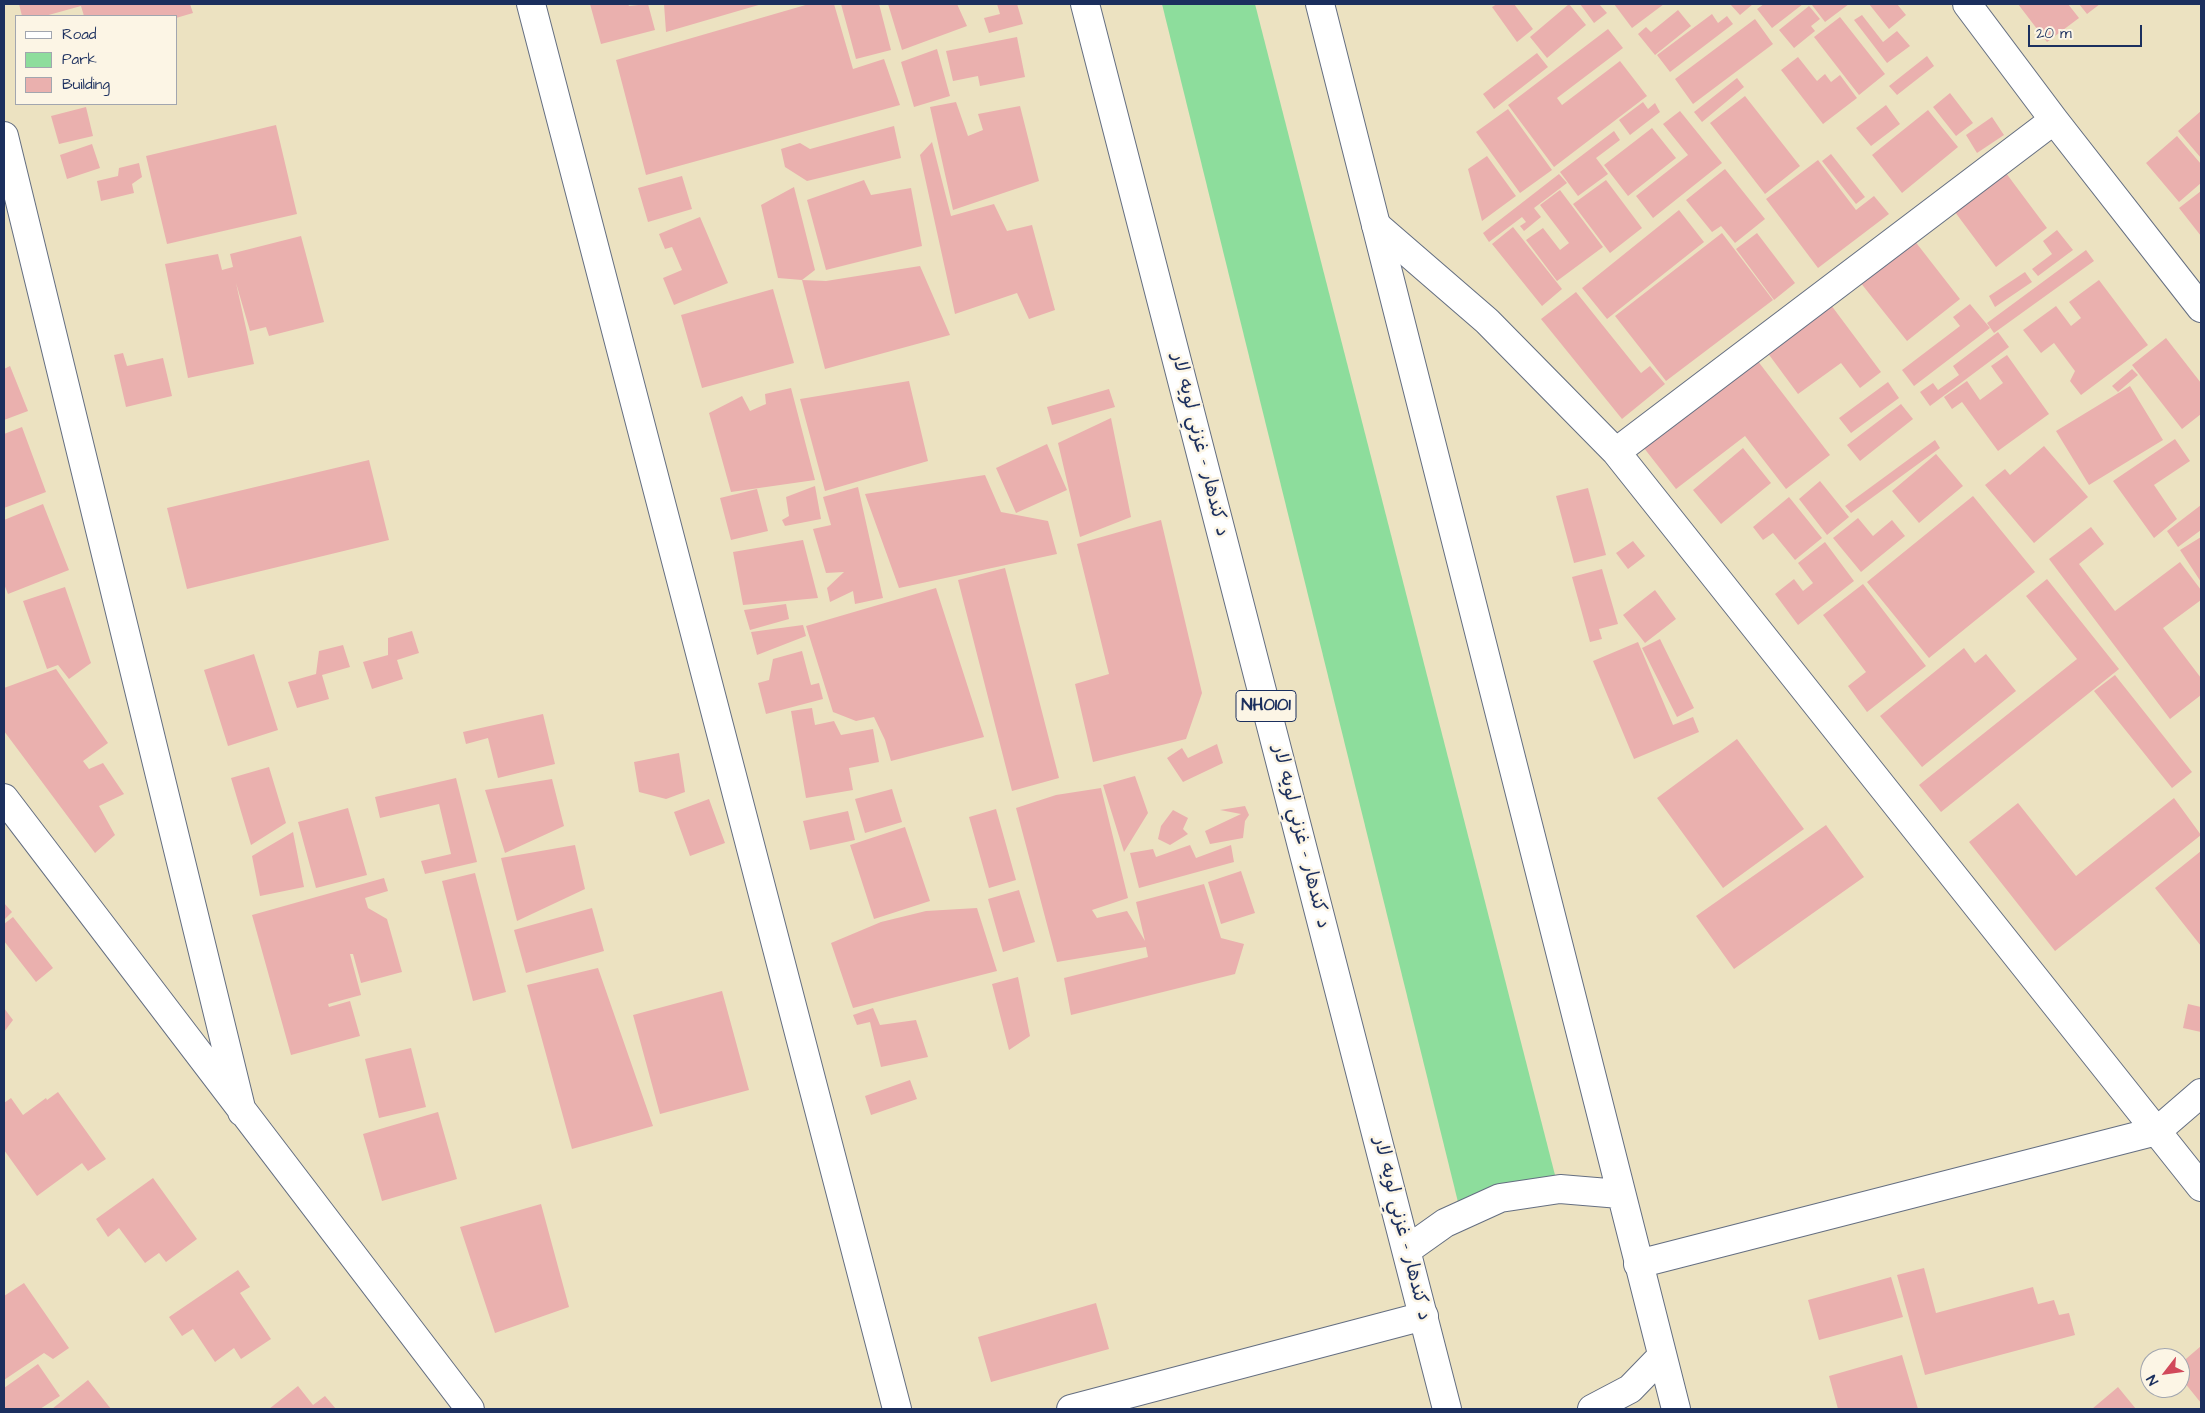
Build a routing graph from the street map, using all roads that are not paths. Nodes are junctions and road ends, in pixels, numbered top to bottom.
1 (530, 4) edge
2 (1085, 4) edge
3 (1320, 4) edge
4 (1967, 4) edge
5 (2054, 120) junction
6 (4, 136) edge
7 (1376, 225) junction
8 (2201, 308) edge
9 (1616, 452) junction
10 (4, 798) edge
11 (2201, 1093) edge
12 (242, 1112) junction
13 (2157, 1131) junction
14 (2201, 1187) edge
15 (1620, 1194) junction
16 (1407, 1250) junction
17 (1638, 1264) junction
18 (1424, 1316) junction
19 (1662, 1356) junction
20 (470, 1409) edge
21 (897, 1409) edge
22 (1071, 1409) edge
23 (1449, 1409) edge
24 (1592, 1409) edge
25 (1676, 1409) edge

1 - 21 main road
2 - 16 main road, د کندهار - غزني لويه لار / NH0101
3 - 7 main road
4 - 5 main road
5 - 8 main road
5 - 9 main road
6 - 12 main road
7 - 9 main road
7 - 15 main road
9 - 13 main road
10 - 12 main road
11 - 13 main road
12 - 20 main road
13 - 14 main road
13 - 17 main road
15 - 16 main road
15 - 17 main road
16 - 18 main road, د کندهار - غزني لويه لار / NH0101
17 - 19 main road
18 - 22 main road
18 - 23 main road, د کندهار - غزني لويه لار / NH0101
19 - 24 main road
19 - 25 main road

